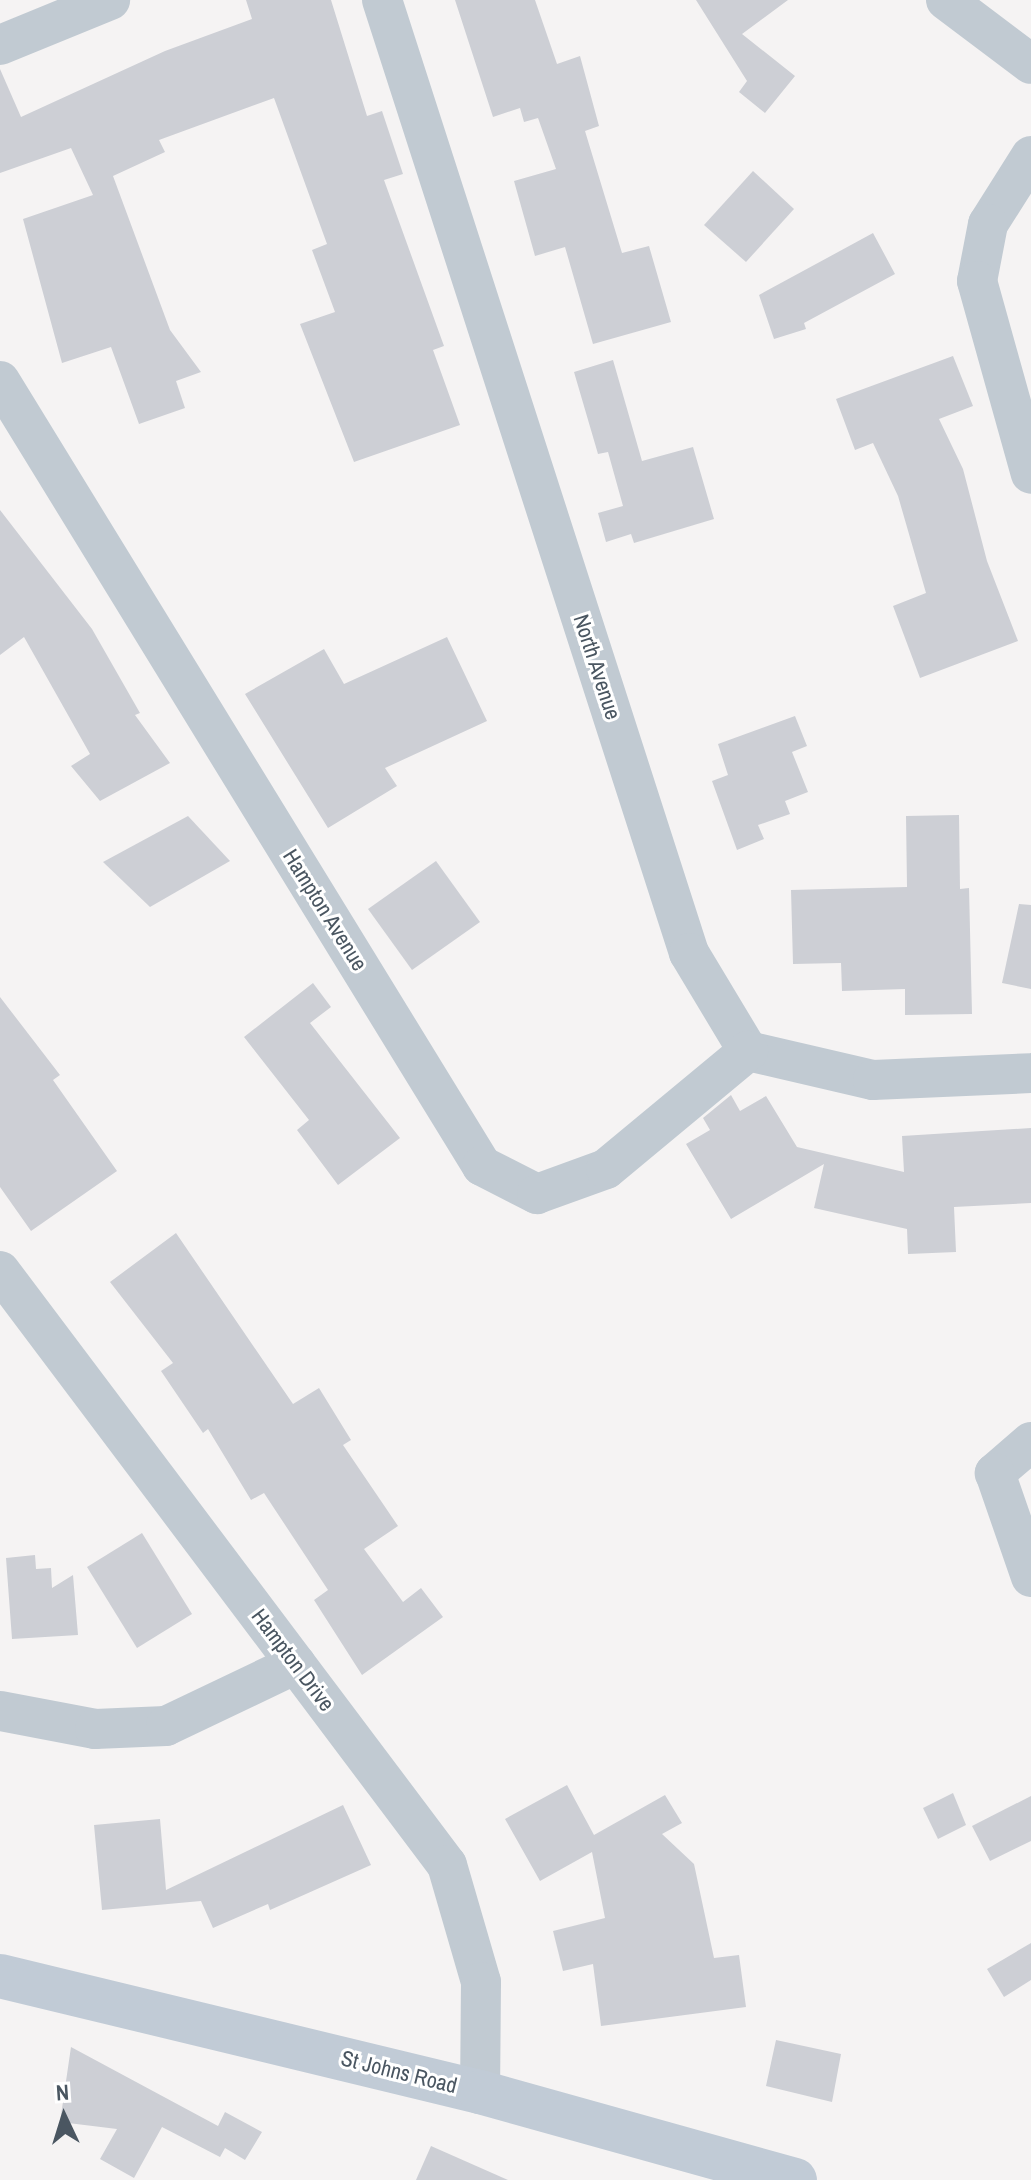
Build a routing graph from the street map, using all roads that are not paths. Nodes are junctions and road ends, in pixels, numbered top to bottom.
1 (110, 0) edge
2 (382, 0) edge
3 (946, 0) edge
4 (0, 45) edge
5 (1031, 64) edge
6 (1031, 156) edge
7 (0, 381) edge
8 (1031, 474) edge
9 (748, 1051) junction
10 (1031, 1073) edge
11 (0, 1271) edge
12 (1031, 1442) edge
13 (1031, 1577) edge
14 (296, 1664) junction
15 (0, 1711) edge
16 (0, 1976) edge
17 (480, 2092) junction
18 (795, 2180) edge

1 - 4 street
2 - 9 street, North Avenue
3 - 5 street
6 - 8 street
7 - 9 street, Hampton Avenue
9 - 10 street
11 - 14 street, Hampton Drive
12 - 13 street
14 - 15 street
14 - 17 street, Hampton Drive
16 - 17 street, St Johns Road
17 - 18 street, St Johns Road

